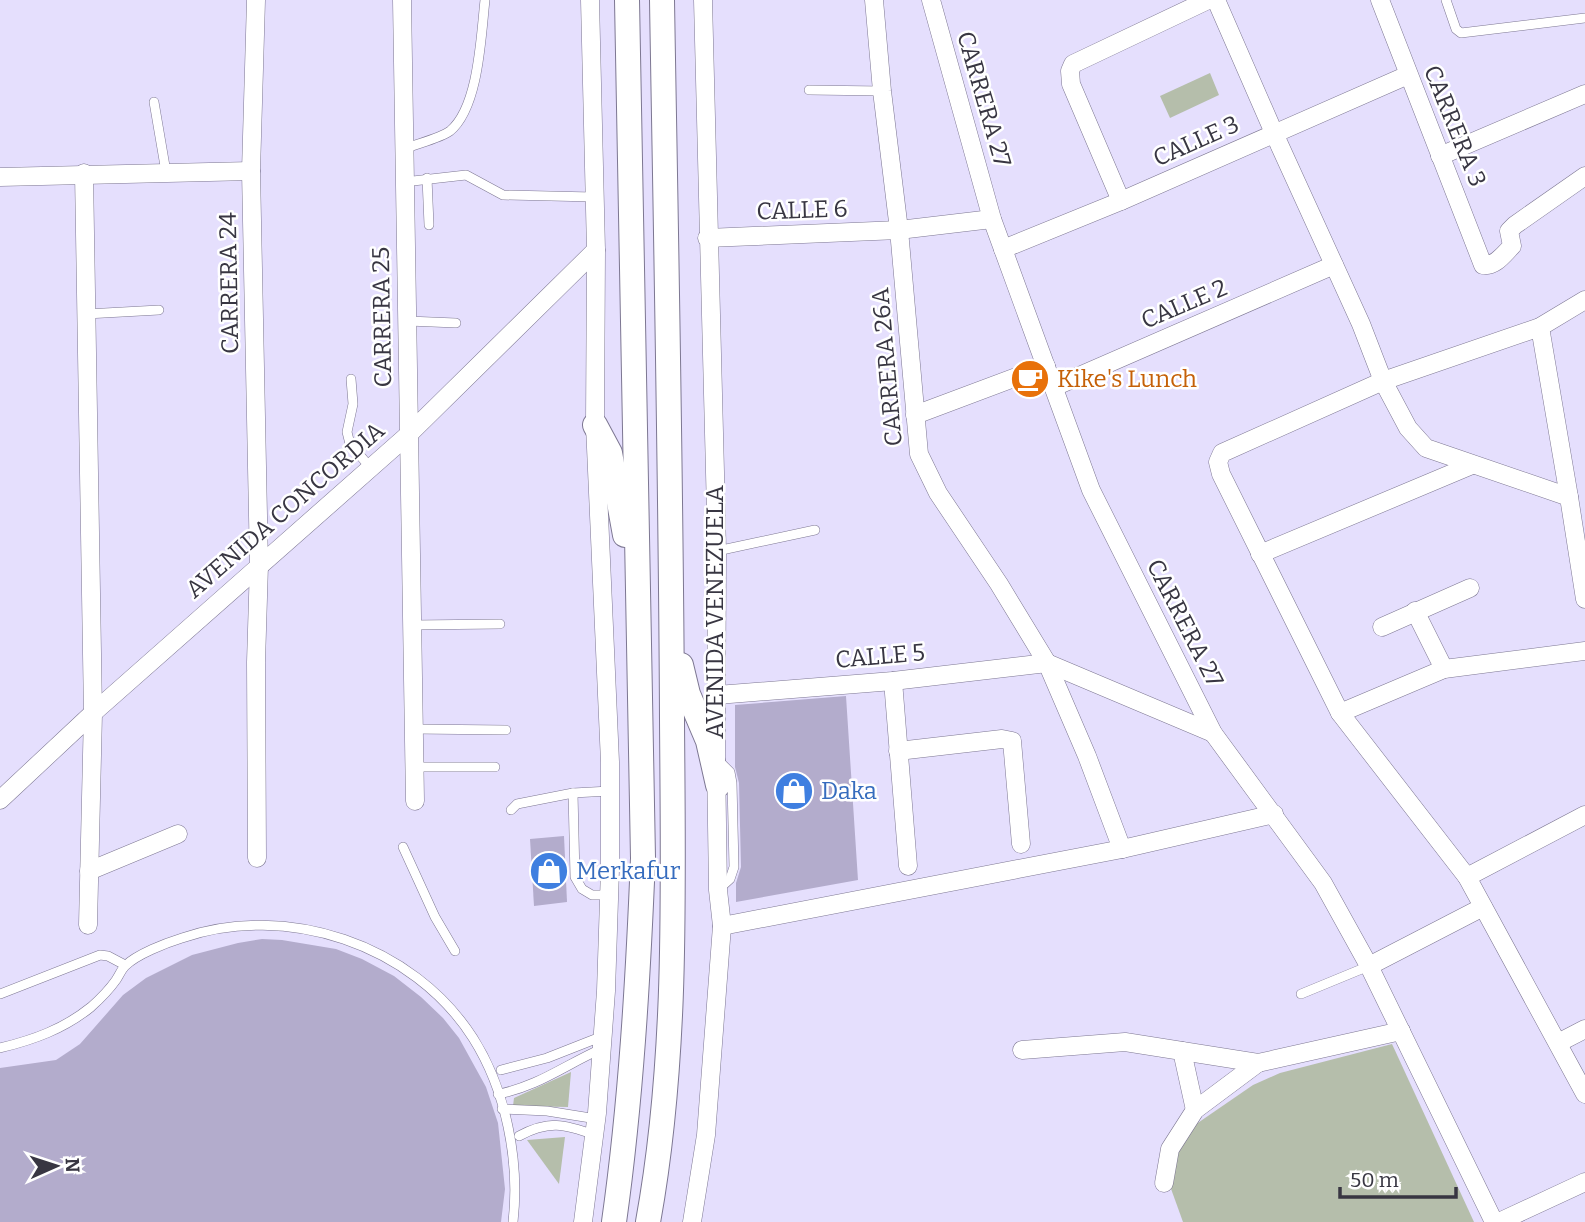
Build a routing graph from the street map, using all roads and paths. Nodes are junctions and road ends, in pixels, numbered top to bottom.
1 (256, 0) edge
2 (402, 0) edge
3 (485, 0) edge
4 (590, 0) edge
5 (626, 0) edge
6 (662, 0) edge
7 (703, 0) edge
8 (874, 0) edge
9 (931, 0) edge
10 (1208, 0) edge
11 (1216, 0) edge
12 (1380, 0) edge
13 (1447, 0) edge
14 (1585, 18) edge
15 (1408, 75) junction
16 (809, 90) dead end
17 (882, 91) junction
18 (1585, 94) edge
19 (153, 102) dead end
20 (1274, 133) junction
21 (404, 149) junction
22 (1440, 156) junction
23 (251, 171) junction
24 (166, 172) junction
25 (84, 173) junction
26 (1585, 176) edge
27 (0, 177) edge
28 (427, 178) junction
29 (404, 182) junction
30 (593, 197) junction
31 (1121, 201) junction
32 (992, 219) junction
33 (429, 226) dead end
34 (899, 230) junction
35 (707, 238) junction
36 (1003, 249) junction
37 (596, 250) junction
38 (1334, 265) junction
39 (1585, 300) edge
40 (159, 310) dead end
41 (86, 314) junction
42 (408, 321) junction
43 (456, 323) dead end
44 (1541, 327) junction
45 (1046, 366) junction
46 (351, 379) dead end
47 (1383, 381) junction
48 (1054, 387) junction
49 (915, 415) junction
50 (595, 425) junction
51 (408, 433) junction
52 (1472, 465) junction
53 (370, 467) junction
54 (1569, 497) junction
55 (815, 530) dead end
56 (717, 551) junction
57 (1260, 554) junction
58 (258, 565) junction
59 (1470, 588) dead end
60 (638, 594) junction
61 (1585, 599) edge
62 (1415, 611) junction
63 (672, 620) junction
64 (500, 624) dead end
65 (413, 625) junction
66 (1381, 627) dead end
67 (1585, 651) edge
68 (1047, 663) junction
69 (1444, 669) junction
70 (893, 681) junction
71 (718, 695) junction
72 (93, 713) junction
73 (1340, 713) junction
74 (414, 729) junction
75 (506, 730) dead end
76 (1213, 733) junction
77 (898, 751) junction
78 (716, 758) junction
79 (414, 767) junction
80 (495, 767) dead end
81 (718, 785) junction
82 (610, 791) junction
83 (573, 793) junction
84 (0, 800) edge
85 (415, 801) dead end
86 (511, 810) dead end
87 (1274, 814) junction
88 (1585, 815) edge
89 (178, 834) dead end
90 (1021, 844) dead end
91 (403, 847) dead end
92 (1122, 849) junction
93 (257, 858) dead end
94 (908, 866) dead end
95 (89, 871) junction
96 (1467, 877) junction
97 (718, 890) junction
98 (610, 895) junction
99 (1483, 906) junction
100 (88, 925) dead end
101 (722, 926) junction
102 (456, 951) dead end
103 (125, 965) junction
104 (1369, 965) junction
105 (0, 994) edge
106 (1301, 994) dead end
107 (1585, 1029) edge
108 (1401, 1031) junction
109 (603, 1042) junction
110 (1558, 1043) junction
111 (0, 1048) edge
112 (1022, 1051) dead end
113 (1182, 1051) junction
114 (1258, 1063) junction
115 (501, 1070) dead end
116 (498, 1094) junction
117 (1585, 1094) edge
118 (502, 1109) junction
119 (1195, 1110) junction
120 (596, 1127) junction
121 (519, 1136) dead end
122 (1585, 1182) edge
123 (1164, 1184) dead end
124 (513, 1222) edge
125 (583, 1222) edge
126 (614, 1222) edge
127 (648, 1222) edge
128 (692, 1222) edge
129 (1497, 1222) edge

1 - 23 street, CARRERA 24
2 - 21 street, CARRERA 25
3 - 21 lane
4 - 30 street
5 - 60 street
6 - 63 street, AVENIDA VENEZUELA
7 - 35 street, AVENIDA VENEZUELA
8 - 17 street, CARRERA 26A
9 - 32 street, CARRERA 27
10 - 31 street
11 - 20 street
12 - 15 street, CARRERA 3
13 - 14 lane
15 - 20 street, CALLE 3
15 - 22 street, CARRERA 3
16 - 17 lane
17 - 34 street, CARRERA 26A
18 - 22 street
19 - 24 lane
20 - 31 street, CALLE 3
20 - 38 street
21 - 29 street, CARRERA 25
22 - 26 street, CARRERA 3
23 - 24 street
23 - 58 street, CARRERA 24
24 - 25 street
25 - 27 street
25 - 41 street
28 - 29 lane
28 - 30 lane
28 - 33 lane
29 - 42 street, CARRERA 25
30 - 37 street
31 - 36 street, CALLE 3
32 - 34 street, CALLE 6
32 - 36 street, CARRERA 27
34 - 35 street, CALLE 6
34 - 49 street, CARRERA 26A
35 - 56 street, AVENIDA VENEZUELA
36 - 45 street, CARRERA 27
37 - 50 street
37 - 51 street, AVENIDA CONCORDIA
38 - 47 street
38 - 48 street, CALLE 2
39 - 44 street
40 - 41 lane
41 - 72 street
42 - 43 lane
42 - 51 street, CARRERA 25
44 - 47 street
44 - 54 street
45 - 48 street, CARRERA 27
45 - 49 street
46 - 53 lane
47 - 52 street
47 - 57 street
48 - 76 street, CARRERA 27
49 - 68 street, CARRERA 26A
50 - 60 street
50 - 82 street
51 - 53 street, AVENIDA CONCORDIA
51 - 65 street, CARRERA 25
52 - 54 street
52 - 57 street
53 - 58 street, AVENIDA CONCORDIA
54 - 61 street
55 - 56 lane
56 - 71 street, AVENIDA VENEZUELA
57 - 73 street
58 - 72 street, AVENIDA CONCORDIA
58 - 93 street, CARRERA 24
59 - 62 street
60 - 126 street
62 - 66 street
62 - 69 street
63 - 81 street
63 - 127 street, AVENIDA VENEZUELA
64 - 65 lane
65 - 74 street, CARRERA 25
67 - 69 street
68 - 70 street, CALLE 5
68 - 76 street
68 - 92 street, CARRERA 26A
69 - 73 street
70 - 71 street, CALLE 5
70 - 77 street
71 - 78 street, AVENIDA VENEZUELA
72 - 84 street, AVENIDA CONCORDIA
72 - 95 street
73 - 96 street
74 - 75 lane
74 - 79 street, CARRERA 25
76 - 87 street, CARRERA 27
77 - 90 street
77 - 94 street
78 - 81 street, AVENIDA VENEZUELA
78 - 97 lane
79 - 80 lane
79 - 85 street, CARRERA 25
81 - 97 street, AVENIDA VENEZUELA
82 - 83 lane
82 - 98 street
83 - 86 lane
83 - 98 lane
87 - 92 street
87 - 104 street, CARRERA 27
88 - 96 street
89 - 95 street
91 - 102 lane
92 - 101 street
95 - 100 street
96 - 99 street
97 - 101 street, AVENIDA VENEZUELA
98 - 109 street
99 - 104 street
99 - 110 street
101 - 128 street, AVENIDA VENEZUELA
103 - 105 lane
103 - 111 lane
103 - 116 lane
104 - 106 lane
104 - 108 street, CARRERA 27
107 - 110 street
108 - 114 street
108 - 129 street, CARRERA 27
109 - 115 lane
109 - 116 lane
109 - 120 street
110 - 117 street
112 - 113 street
113 - 114 street
113 - 119 street
114 - 119 street
116 - 118 lane
118 - 120 lane
118 - 124 lane
119 - 123 street
120 - 121 lane
120 - 125 street
122 - 129 street

